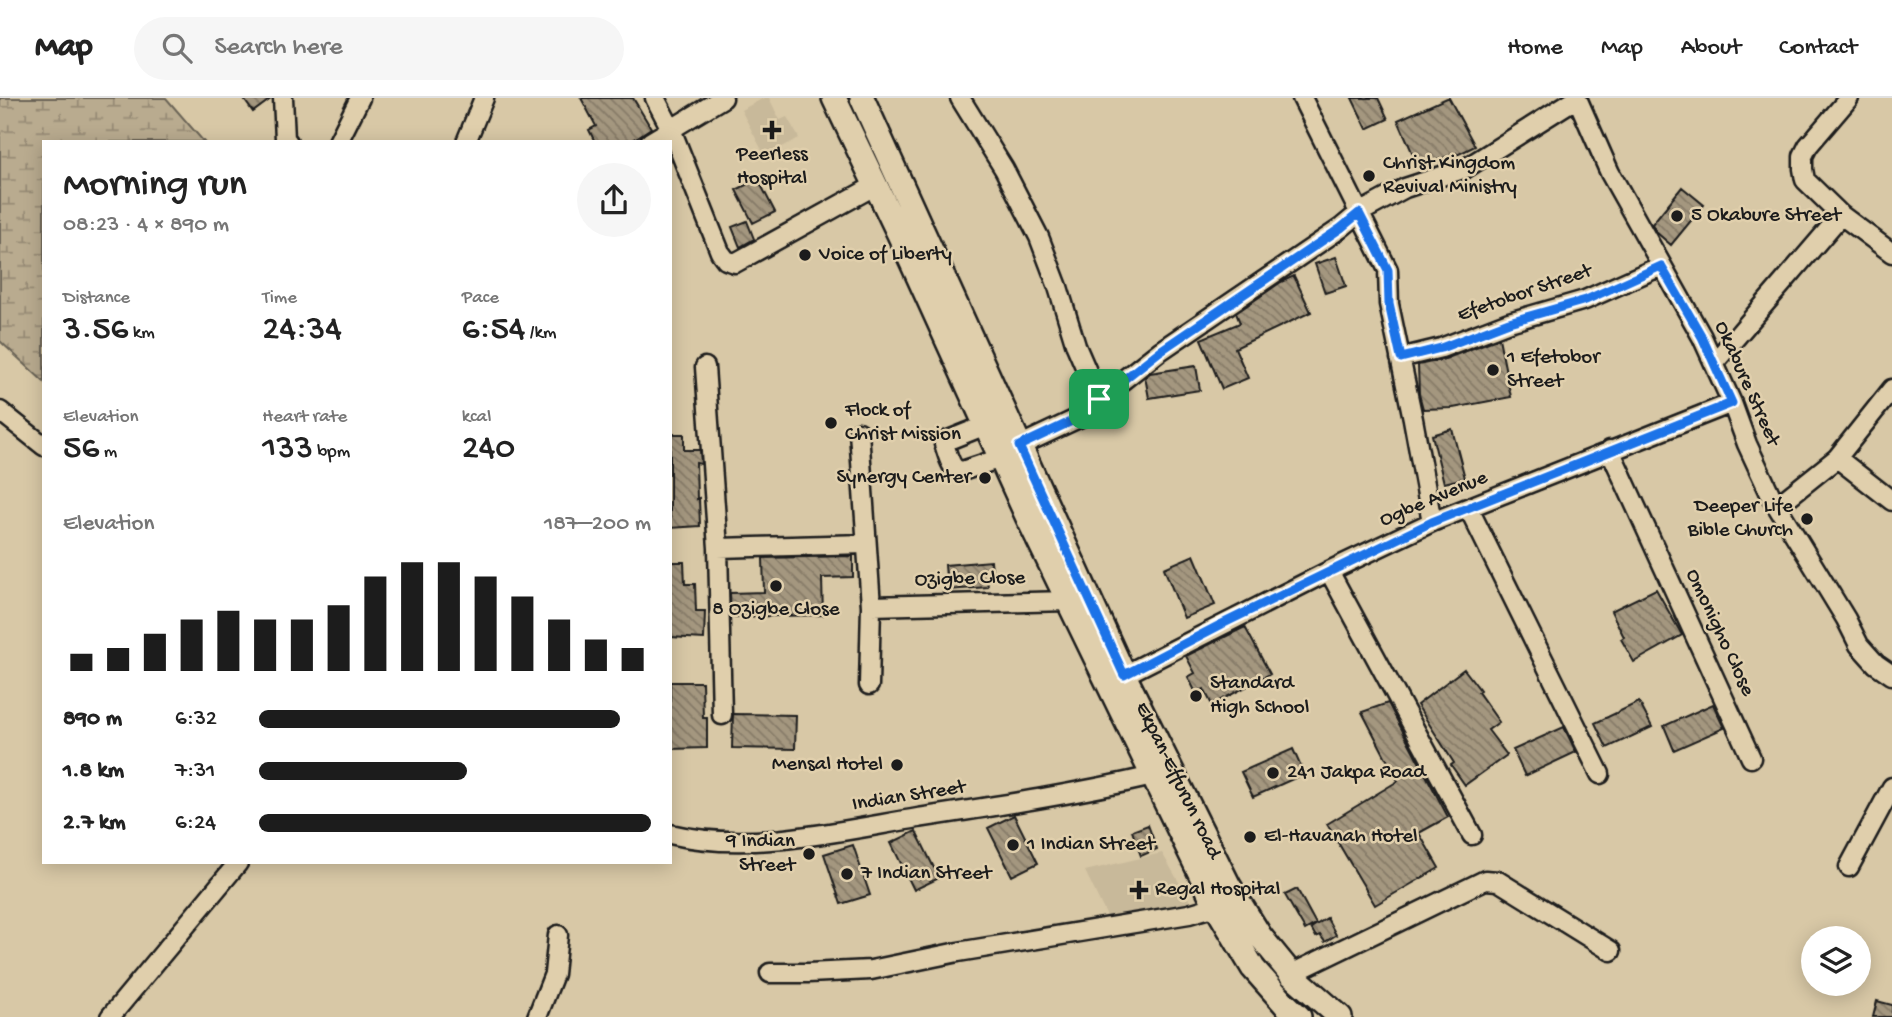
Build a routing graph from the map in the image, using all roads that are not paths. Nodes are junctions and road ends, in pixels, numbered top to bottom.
1 (360, 98) edge
2 (484, 98) edge
3 (655, 98) edge
4 (723, 98) edge
5 (834, 98) edge
6 (862, 98) edge
7 (960, 98) edge
8 (1302, 98) edge
9 (1577, 98) edge
10 (1849, 98) edge
11 (283, 99) edge
12 (671, 129) junction
13 (286, 140) edge
14 (339, 140) edge
15 (467, 140) edge
16 (653, 140) edge
17 (876, 185) junction
18 (1359, 213) junction
19 (1841, 215) junction
20 (1892, 253) edge
21 (1661, 266) junction
22 (1401, 358) junction
23 (1714, 363) junction
24 (705, 367) dead end
25 (1892, 389) edge
26 (1099, 399) junction
27 (1732, 403) junction
28 (0, 411) edge
29 (986, 425) junction
30 (859, 432) dead end
31 (42, 444) edge
32 (1610, 450) junction
33 (1010, 452) junction
34 (1837, 458) junction
35 (1892, 502) edge
36 (1777, 506) junction
37 (1469, 509) junction
38 (1432, 522) junction
39 (866, 544) junction
40 (718, 548) junction
41 (1329, 571) junction
42 (1070, 601) junction
43 (871, 606) junction
44 (1124, 675) junction
45 (1892, 675) edge
46 (869, 685) dead end
47 (722, 715) dead end
48 (1751, 758) dead end
49 (1600, 774) dead end
50 (1153, 776) junction
51 (1892, 787) edge
52 (672, 834) edge
53 (1472, 835) dead end
54 (237, 864) edge
55 (1849, 867) dead end
56 (1216, 906) junction
57 (558, 935) dead end
58 (1611, 951) dead end
59 (770, 973) dead end
60 (1291, 974) junction
61 (110, 1017) edge
62 (537, 1017) edge
63 (1299, 1017) edge
64 (1340, 1017) edge

1 - 14 street
2 - 15 street
3 - 12 street
4 - 12 street
5 - 17 main road
6 - 33 main road, Ekpan-Effurun road
7 - 26 street
8 - 18 street
9 - 18 street
9 - 21 street, Okabure Street
10 - 19 street
11 - 13 street
12 - 16 street
12 - 17 street
17 - 29 main road
18 - 22 street
18 - 26 street
19 - 20 street
19 - 23 street
21 - 22 street, Efetobor Street
21 - 23 street, Okabure Street
22 - 38 street
23 - 27 street, Okabure Street
24 - 40 street
25 - 34 street
26 - 33 street
27 - 32 street, Ogbe Avenue
27 - 36 street, Okabure Street
28 - 31 street
29 - 33 main road
29 - 33 street
30 - 39 street
32 - 37 street, Ogbe Avenue
32 - 48 street, Omonigho Close
33 - 42 main road
33 - 44 main road, Ekpan-Effurun road
34 - 35 street
34 - 36 street
36 - 45 street, Okabure Street
37 - 38 street, Ogbe Avenue
37 - 49 street
38 - 41 street, Ogbe Avenue
39 - 40 street
39 - 43 street
40 - 47 street
41 - 44 street, Ogbe Avenue
41 - 53 street
42 - 43 street, Ozigbe Close
42 - 50 main road
43 - 46 street
44 - 60 main road, Ekpan-Effurun road
50 - 52 street, Indian Street
50 - 56 main road
51 - 55 street
54 - 61 street
56 - 59 street
56 - 63 main road
57 - 62 street
58 - 60 street
60 - 64 main road, Ekpan-Effurun road

